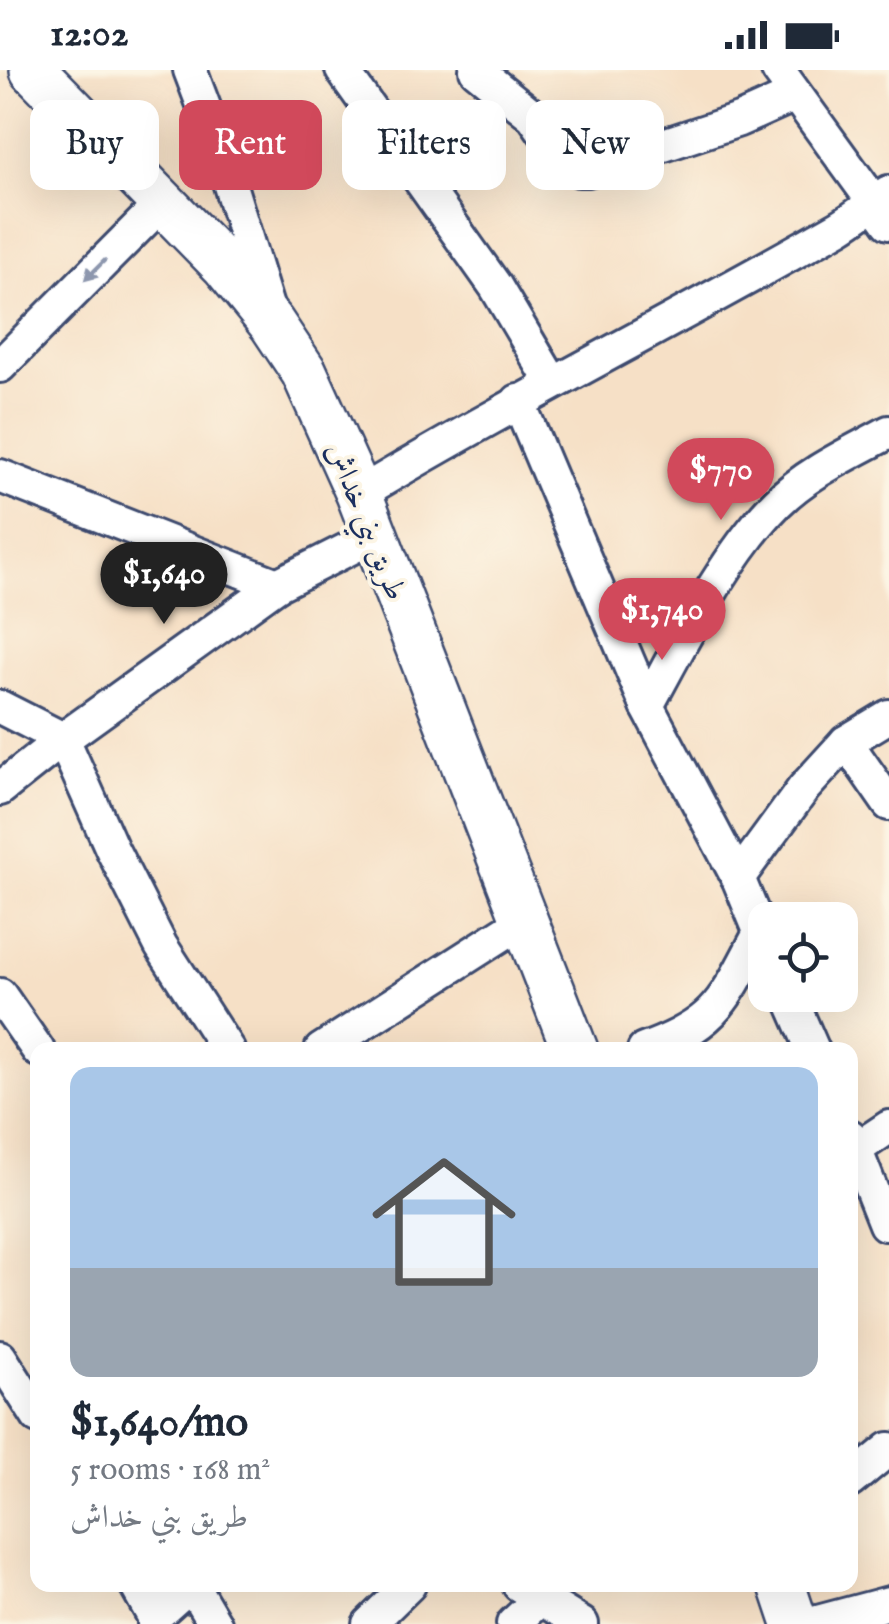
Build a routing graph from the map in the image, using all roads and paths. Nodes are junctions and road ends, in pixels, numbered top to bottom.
1 (32, 70) edge
2 (190, 70) edge
3 (342, 70) edge
4 (476, 70) edge
5 (786, 82) edge
6 (164, 201) junction
7 (884, 206) edge
8 (272, 324) junction
9 (0, 366) edge
10 (552, 382) junction
11 (518, 401) junction
12 (888, 434) edge
13 (0, 476) edge
14 (367, 515) junction
15 (277, 585) junction
16 (0, 706) edge
17 (647, 706) junction
18 (889, 716) edge
19 (63, 739) junction
20 (846, 742) junction
21 (0, 789) edge
22 (889, 804) edge
23 (738, 878) junction
24 (748, 902) edge
25 (523, 921) junction
26 (748, 961) edge
27 (0, 995) edge
28 (796, 1012) edge
29 (32, 1042) edge
30 (222, 1042) edge
31 (334, 1042) edge
32 (572, 1042) edge
33 (665, 1042) edge
34 (810, 1042) edge
35 (889, 1127) edge
36 (858, 1143) edge
37 (858, 1160) edge
38 (886, 1224) dead end
39 (0, 1357) edge
40 (30, 1404) edge
41 (889, 1450) edge
42 (858, 1475) edge
43 (140, 1592) edge
44 (184, 1592) edge
45 (195, 1592) edge
46 (401, 1592) edge
47 (530, 1592) edge
48 (784, 1592) edge
49 (889, 1603) edge
50 (154, 1620) edge
51 (214, 1624) edge
52 (369, 1624) edge
53 (513, 1624) edge
54 (582, 1624) edge
55 (795, 1624) edge
56 (810, 1624) edge

1 - 6 main road, طريق بني خداش
2 - 8 street
3 - 10 street
4 - 5 street
5 - 7 street
6 - 8 main road, طريق بني خداش
6 -> 9 street
7 - 10 street
8 - 14 main road, طريق بني خداش
10 - 11 street
11 - 14 street
11 - 17 street
12 - 17 street
13 - 15 street
14 - 15 street
14 - 25 main road, طريق بني خداش
15 - 19 street
16 - 19 street
17 - 23 street
18 - 20 street
19 - 21 street
19 - 30 street
20 - 22 street
20 - 23 street
23 - 24 street
25 - 31 street
25 - 32 main road, طريق بني خداش
26 - 33 street
27 - 29 street
28 - 34 street
35 - 36 street
37 - 38 street
39 - 40 street
41 - 42 street
43 - 50 street
44 - 50 street
45 - 51 street
46 - 52 street
47 - 53 street
47 - 54 street
48 - 55 main road
49 - 56 street

